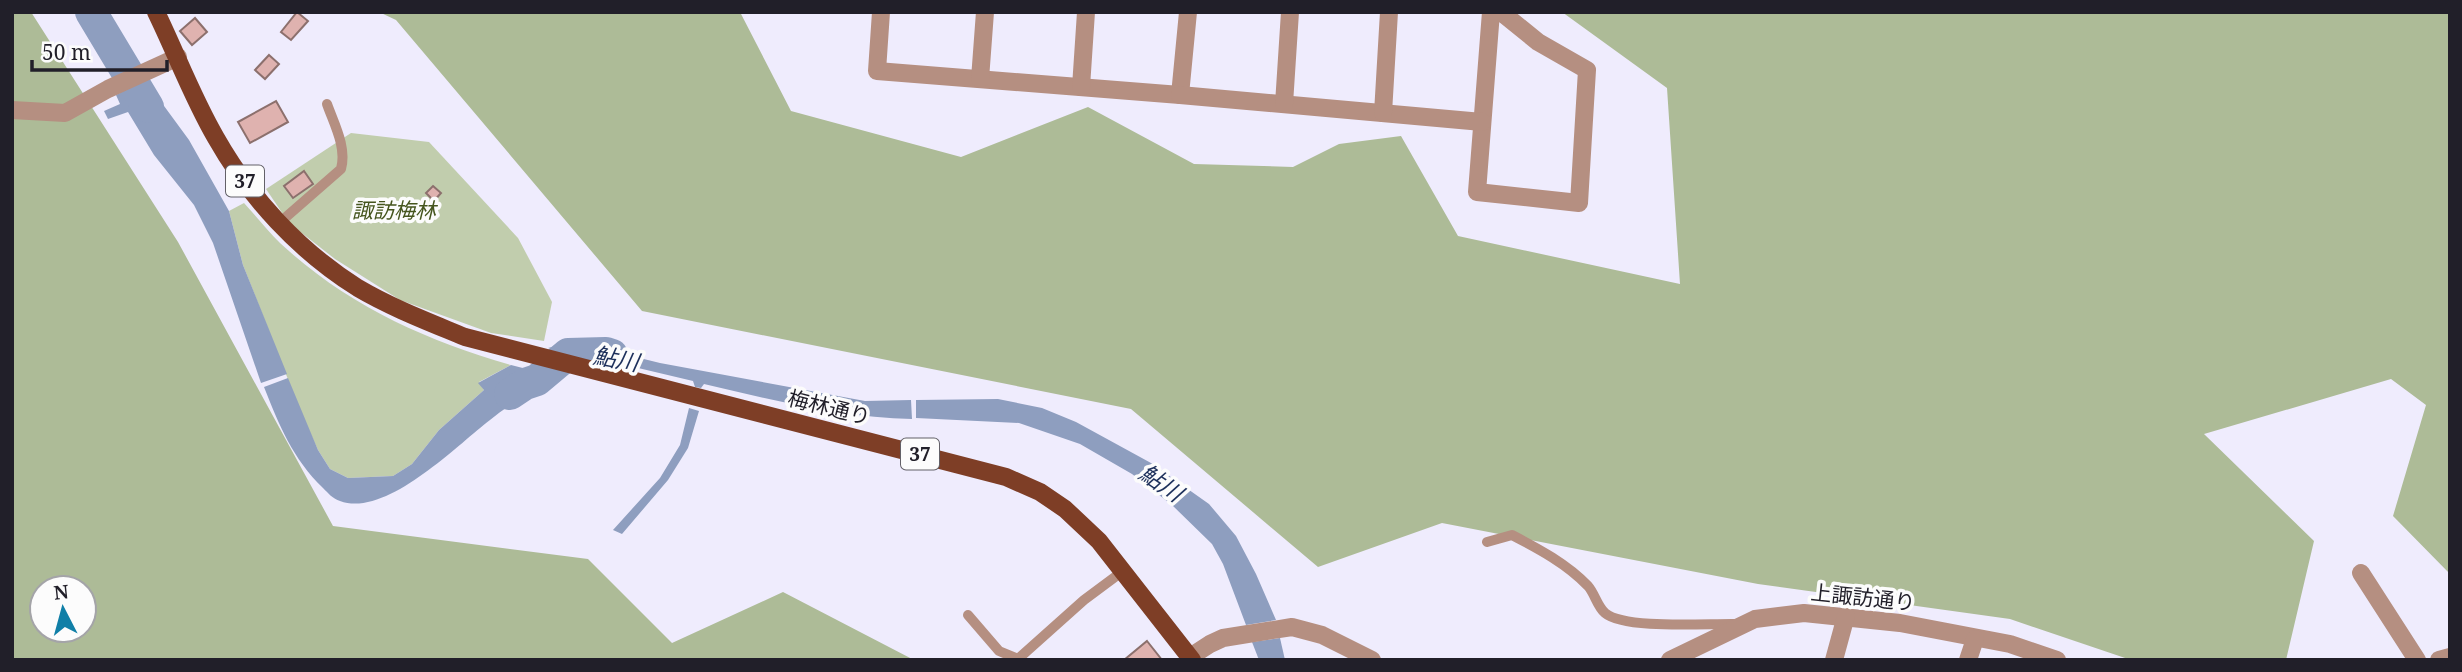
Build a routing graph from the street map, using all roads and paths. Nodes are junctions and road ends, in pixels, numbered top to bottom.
1 (156, 12) edge
2 (881, 12) edge
3 (985, 12) edge
4 (1086, 12) edge
5 (1188, 12) edge
6 (1290, 12) edge
7 (1389, 12) edge
8 (1491, 12) edge
9 (1502, 12) edge
10 (178, 57) junction
11 (980, 79) junction
12 (1081, 87) junction
13 (1180, 95) junction
14 (327, 104) dead end
15 (1284, 104) junction
16 (12, 110) edge
17 (1383, 113) junction
18 (1482, 121) junction
19 (278, 223) junction
20 (1487, 542) dead end
21 (1123, 571) junction
22 (2361, 573) dead end
23 (968, 615) dead end
24 (1846, 616) junction
25 (1742, 625) junction
26 (1975, 639) junction
27 (1696, 653) edge
28 (2450, 657) edge
29 (1191, 659) edge
30 (1372, 660) edge
31 (1670, 660) edge
32 (1834, 660) edge
33 (1968, 660) edge
34 (2057, 660) edge
35 (2417, 660) edge
36 (2439, 660) edge

1 - 10 main road, 37
2 - 11 street
3 - 11 street
4 - 12 street
5 - 13 street
6 - 15 street
7 - 17 street
8 - 18 street
9 - 18 street
10 - 16 street
10 - 19 main road, 37
11 - 12 street
12 - 13 street
13 - 15 street
14 - 19 lane
15 - 17 street
17 - 18 street
19 - 21 main road, 梅林通り / 37
20 - 25 lane
21 - 23 lane
21 - 29 main road, 梅林通り / 37
22 - 35 street
24 - 25 street, 上諏訪通り
24 - 26 street, 上諏訪通り
24 - 32 street
25 - 27 street, 上諏訪通り
26 - 33 street
26 - 34 street, 上諏訪通り
27 - 31 street, 上諏訪通り
28 - 36 street
29 - 30 street

